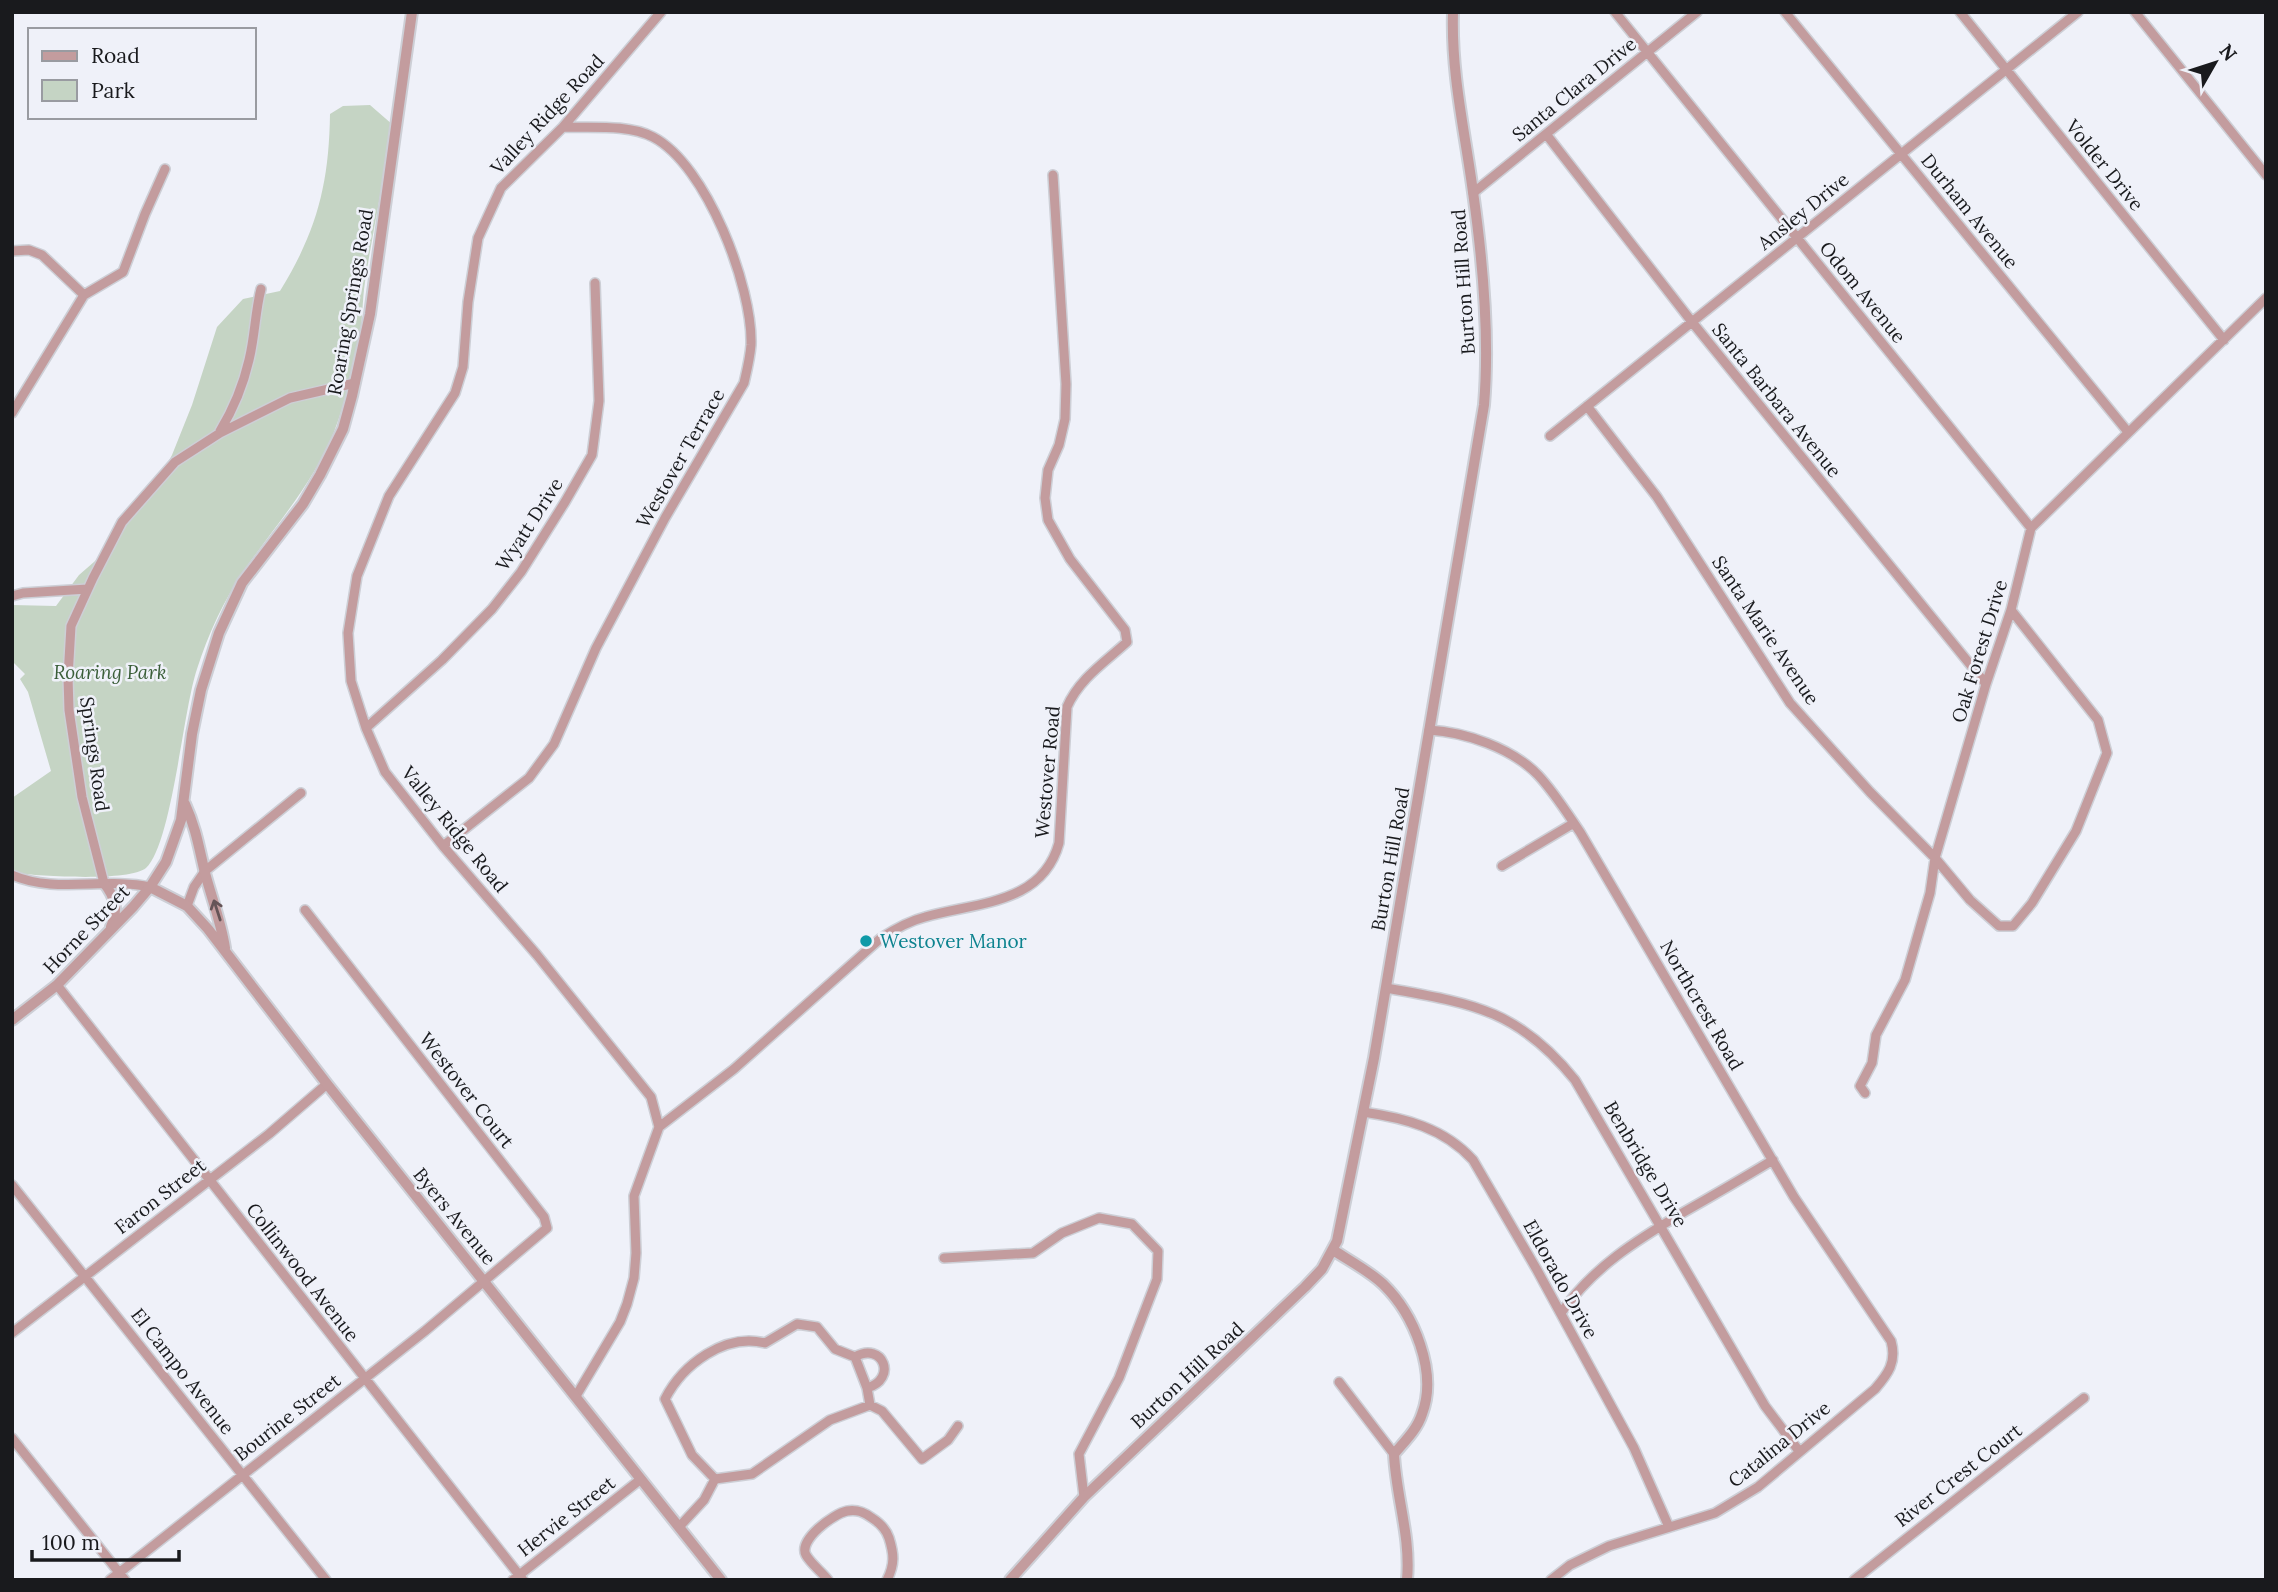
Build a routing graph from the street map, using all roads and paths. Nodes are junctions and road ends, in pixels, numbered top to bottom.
1 (412, 12) edge
2 (661, 12) edge
3 (1453, 12) edge
4 (1615, 12) edge
5 (1698, 12) edge
6 (1785, 12) edge
7 (1960, 12) edge
8 (2078, 12) edge
9 (2135, 12) edge
10 (1647, 53) junction
11 (2006, 70) junction
12 (563, 127) junction
13 (1546, 134) junction
14 (1902, 155) junction
15 (165, 169) dead end
16 (2266, 174) edge
17 (1053, 175) dead end
18 (1473, 193) junction
19 (1797, 238) junction
20 (12, 251) edge
21 (595, 283) dead end
22 (261, 289) dead end
23 (84, 295) junction
24 (2266, 298) edge
25 (1692, 322) junction
26 (2224, 340) junction
27 (355, 383) junction
28 (1587, 406) junction
29 (12, 414) edge
30 (2128, 432) junction
31 (220, 433) junction
32 (1550, 436) dead end
33 (2031, 528) junction
34 (88, 589) junction
35 (12, 596) edge
36 (2011, 610) junction
37 (1986, 684) junction
38 (366, 728) junction
39 (1429, 730) junction
40 (301, 793) dead end
41 (185, 804) junction
42 (1574, 823) junction
43 (443, 846) junction
44 (1936, 858) junction
45 (1502, 866) dead end
46 (205, 871) junction
47 (12, 875) edge
48 (104, 883) junction
49 (150, 887) junction
50 (187, 906) junction
51 (305, 910) dead end
52 (110, 930) junction
53 (226, 951) junction
54 (57, 985) junction
55 (1386, 988) junction
56 (12, 1020) edge
57 (327, 1084) junction
58 (1866, 1093) dead end
59 (1363, 1112) junction
60 (659, 1127) junction
61 (1773, 1160) junction
62 (207, 1180) junction
63 (12, 1185) edge
64 (1662, 1225) junction
65 (1334, 1250) junction
66 (944, 1258) dead end
67 (85, 1276) junction
68 (484, 1281) junction
69 (1561, 1314) junction
70 (12, 1333) edge
71 (855, 1357) junction
72 (1893, 1357) joint
73 (365, 1378) junction
74 (1339, 1382) dead end
75 (867, 1388) junction
76 (576, 1396) junction
77 (2084, 1398) dead end
78 (870, 1405) junction
79 (958, 1426) dead end
80 (12, 1438) edge
81 (1799, 1451) junction
82 (1394, 1454) junction
83 (242, 1475) junction
84 (641, 1479) junction
85 (715, 1479) junction
86 (1084, 1497) junction
87 (679, 1527) junction
88 (1669, 1527) junction
89 (122, 1576) edge
90 (518, 1578) edge
91 (110, 1580) edge
92 (326, 1580) edge
93 (721, 1580) edge
94 (828, 1580) edge
95 (887, 1580) edge
96 (1010, 1580) edge
97 (1407, 1580) edge
98 (1550, 1580) edge
99 (1854, 1580) edge

1 - 27 street, Roaring Springs Road
2 - 12 street, Valley Ridge Road
3 - 18 street, Burton Hill Road
4 - 10 street, Odom Avenue
5 - 10 street, Santa Clara Drive
6 - 14 street, Durham Avenue
7 - 11 street, Volder Drive
8 - 11 street, Ansley Drive
9 - 16 street
10 - 13 street, Santa Clara Drive
10 - 19 street, Odom Avenue
11 - 14 street, Ansley Drive
11 - 26 street, Volder Drive
12 - 38 street, Valley Ridge Road
12 - 43 street, Westover Terrace
13 - 18 street, Santa Clara Drive
13 - 25 street, Santa Barbara Avenue
14 - 19 street, Ansley Drive
14 - 30 street, Durham Avenue
15 - 23 street
17 - 60 street, Westover Road
18 - 39 street, Burton Hill Road
19 - 25 street, Ansley Drive
19 - 33 street, Odom Avenue
20 - 23 street
21 - 38 street, Wyatt Drive
22 - 31 street, Springs Road
23 - 29 street
24 - 26 street
25 - 28 street, Ansley Drive
25 - 37 street, Santa Barbara Avenue
26 - 30 street
27 - 31 street, Springs Road
27 - 41 street, Roaring Springs Road
28 - 32 street, Ansley Drive
28 - 44 street, Santa Marie Avenue
30 - 33 street
31 - 34 street, Springs Road
33 - 36 street, Oak Forest Drive
34 - 35 street
34 - 48 street, Springs Road
36 - 37 street, Oak Forest Drive
36 - 44 street, Santa Marie Avenue
37 - 44 street, Oak Forest Drive
38 - 43 street, Valley Ridge Road
39 - 42 street, Northcrest Road
39 - 55 street, Burton Hill Road
40 - 46 street
41 - 46 street
41 - 49 street, Roaring Springs Road
42 - 45 street
42 - 61 street, Northcrest Road
43 - 60 street, Valley Ridge Road
44 - 58 street, Oak Forest Drive
46 - 50 street
53 -> 46 street
47 - 48 street
48 - 49 street
48 - 52 street
49 - 50 street, Byers Avenue
49 - 52 street, Horne Street
50 - 53 street, Byers Avenue
51 - 68 street, Westover Court
52 - 54 street, Horne Street
53 - 57 street, Byers Avenue
54 - 56 street, Horne Street
54 - 62 street, Collinwood Avenue
55 - 59 street, Burton Hill Road
55 - 64 street, Benbridge Drive
57 - 62 street, Faron Street
57 - 68 street, Byers Avenue
59 - 65 street, Burton Hill Road
59 - 69 street, Eldorado Drive
60 - 76 street
61 - 64 street
61 - 72 street, Northcrest Road
62 - 67 street, Faron Street
62 - 73 street, Collinwood Avenue
63 - 67 street, El Campo Avenue
64 - 69 street
64 - 81 street, Benbridge Drive
65 - 82 street
65 - 86 street, Burton Hill Road
66 - 86 street
67 - 70 street, Faron Street
67 - 83 street, El Campo Avenue
68 - 73 street, Bourine Street
68 - 76 street, Byers Avenue
69 - 88 street, Eldorado Drive
71 - 75 street
71 - 75 street
71 - 85 street
72 - 81 street, Catalina Drive
73 - 83 street, Bourine Street
73 - 90 street, Collinwood Avenue
74 - 82 street
75 - 78 street
76 - 84 street, Byers Avenue
77 - 99 street, River Crest Court
78 - 79 street
78 - 85 street
80 - 89 street
81 - 88 street, Catalina Drive
82 - 97 street
83 - 89 street, Bourine Street
83 - 92 street, El Campo Avenue
84 - 87 street, Byers Avenue
84 - 90 street, Hervie Street
85 - 87 street
86 - 96 street, Burton Hill Road
87 - 93 street, Byers Avenue
88 - 98 street, Catalina Drive
89 - 91 street, Bourine Street
94 - 95 street

